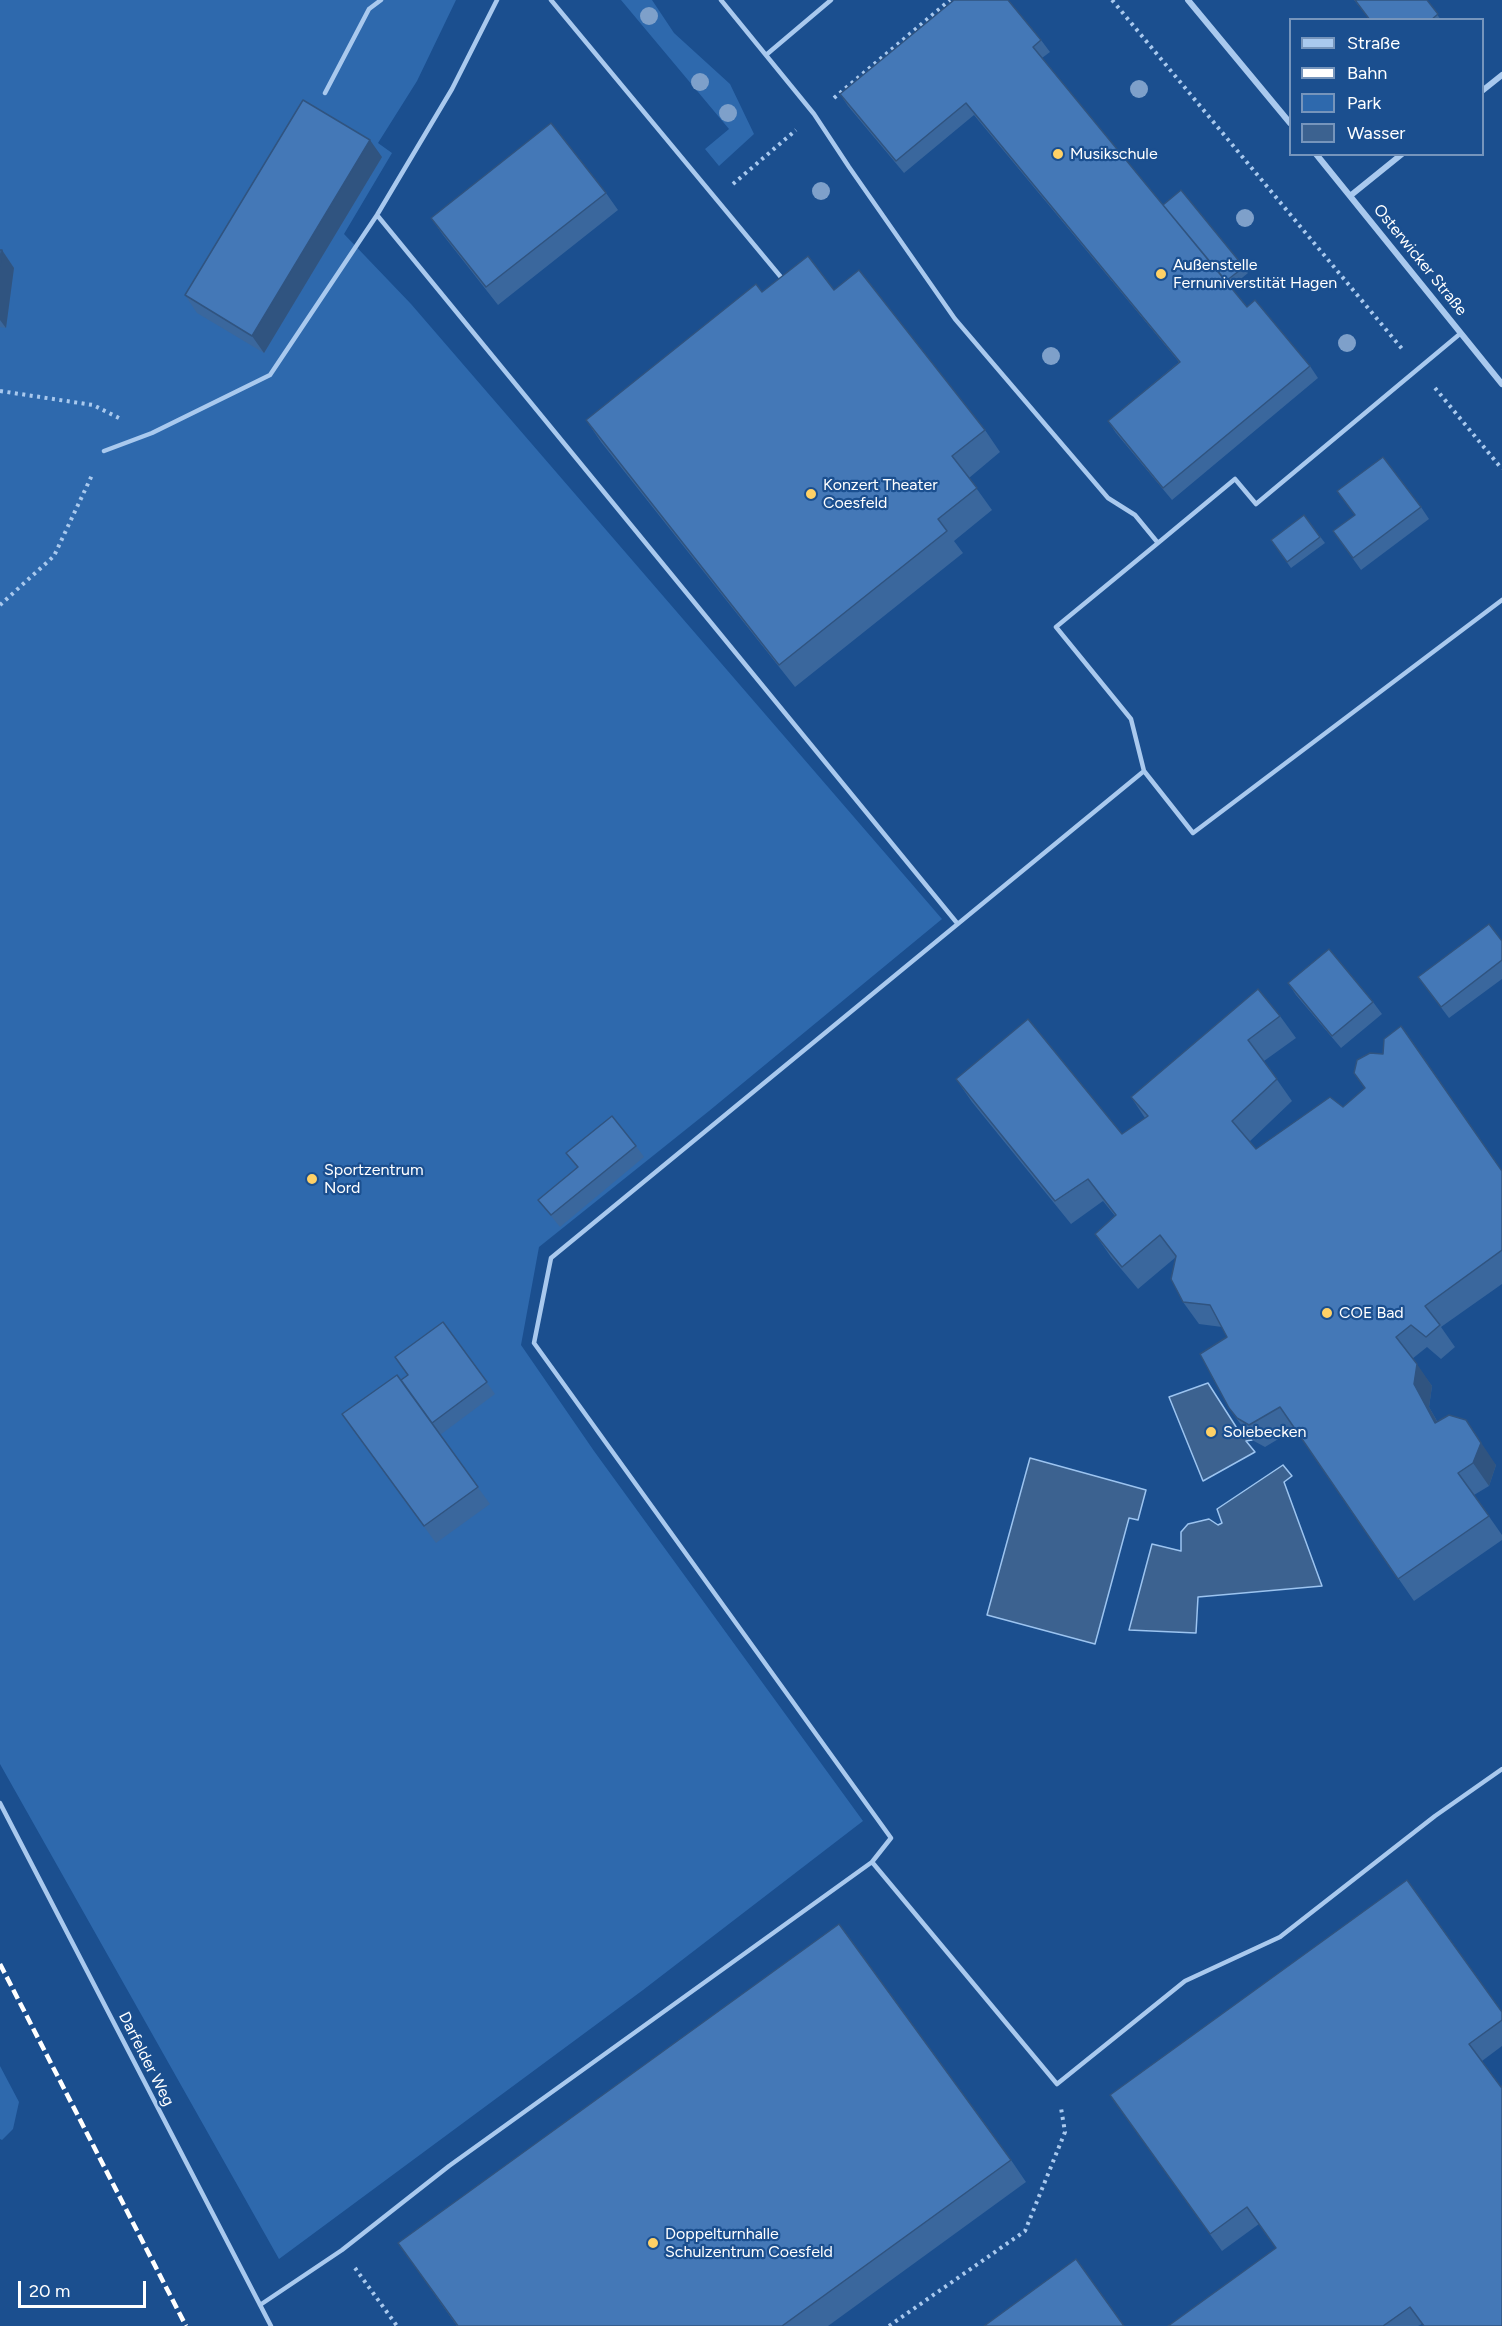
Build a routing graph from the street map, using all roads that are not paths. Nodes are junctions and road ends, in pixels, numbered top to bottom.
1 (381, 0) edge
2 (497, 0) edge
3 (551, 0) edge
4 (721, 0) edge
5 (831, 0) edge
6 (1188, 0) edge
7 (766, 55) junction
8 (1502, 75) edge
9 (1484, 89) edge
10 (325, 93) dead end
11 (1289, 122) edge
12 (1318, 156) edge
13 (1400, 156) edge
14 (1350, 196) junction
15 (377, 215) junction
16 (791, 289) edge
17 (1461, 333) junction
18 (1502, 384) edge
19 (104, 451) road end
20 (1158, 543) junction
21 (1502, 600) edge
22 (1144, 771) junction
23 (957, 923) junction
24 (1502, 1769) edge
25 (0, 1803) edge
26 (872, 1862) junction
27 (260, 2305) junction
28 (271, 2326) edge

1 - 10 lane
2 - 15 lane
3 - 16 lane
4 - 7 lane
5 - 7 lane
6 - 11 street
7 - 20 lane
8 - 9 street
12 - 14 street, Osterwicker Straße
13 - 14 street
14 - 17 street, Osterwicker Straße
15 - 19 lane
15 - 23 lane
17 - 18 street, Osterwicker Straße
17 - 20 lane
20 - 22 lane
21 - 22 lane
22 - 23 lane
23 - 26 lane
24 - 26 lane
25 - 27 lane, Darfelder Weg
26 - 27 lane
27 - 28 lane, Darfelder Weg

